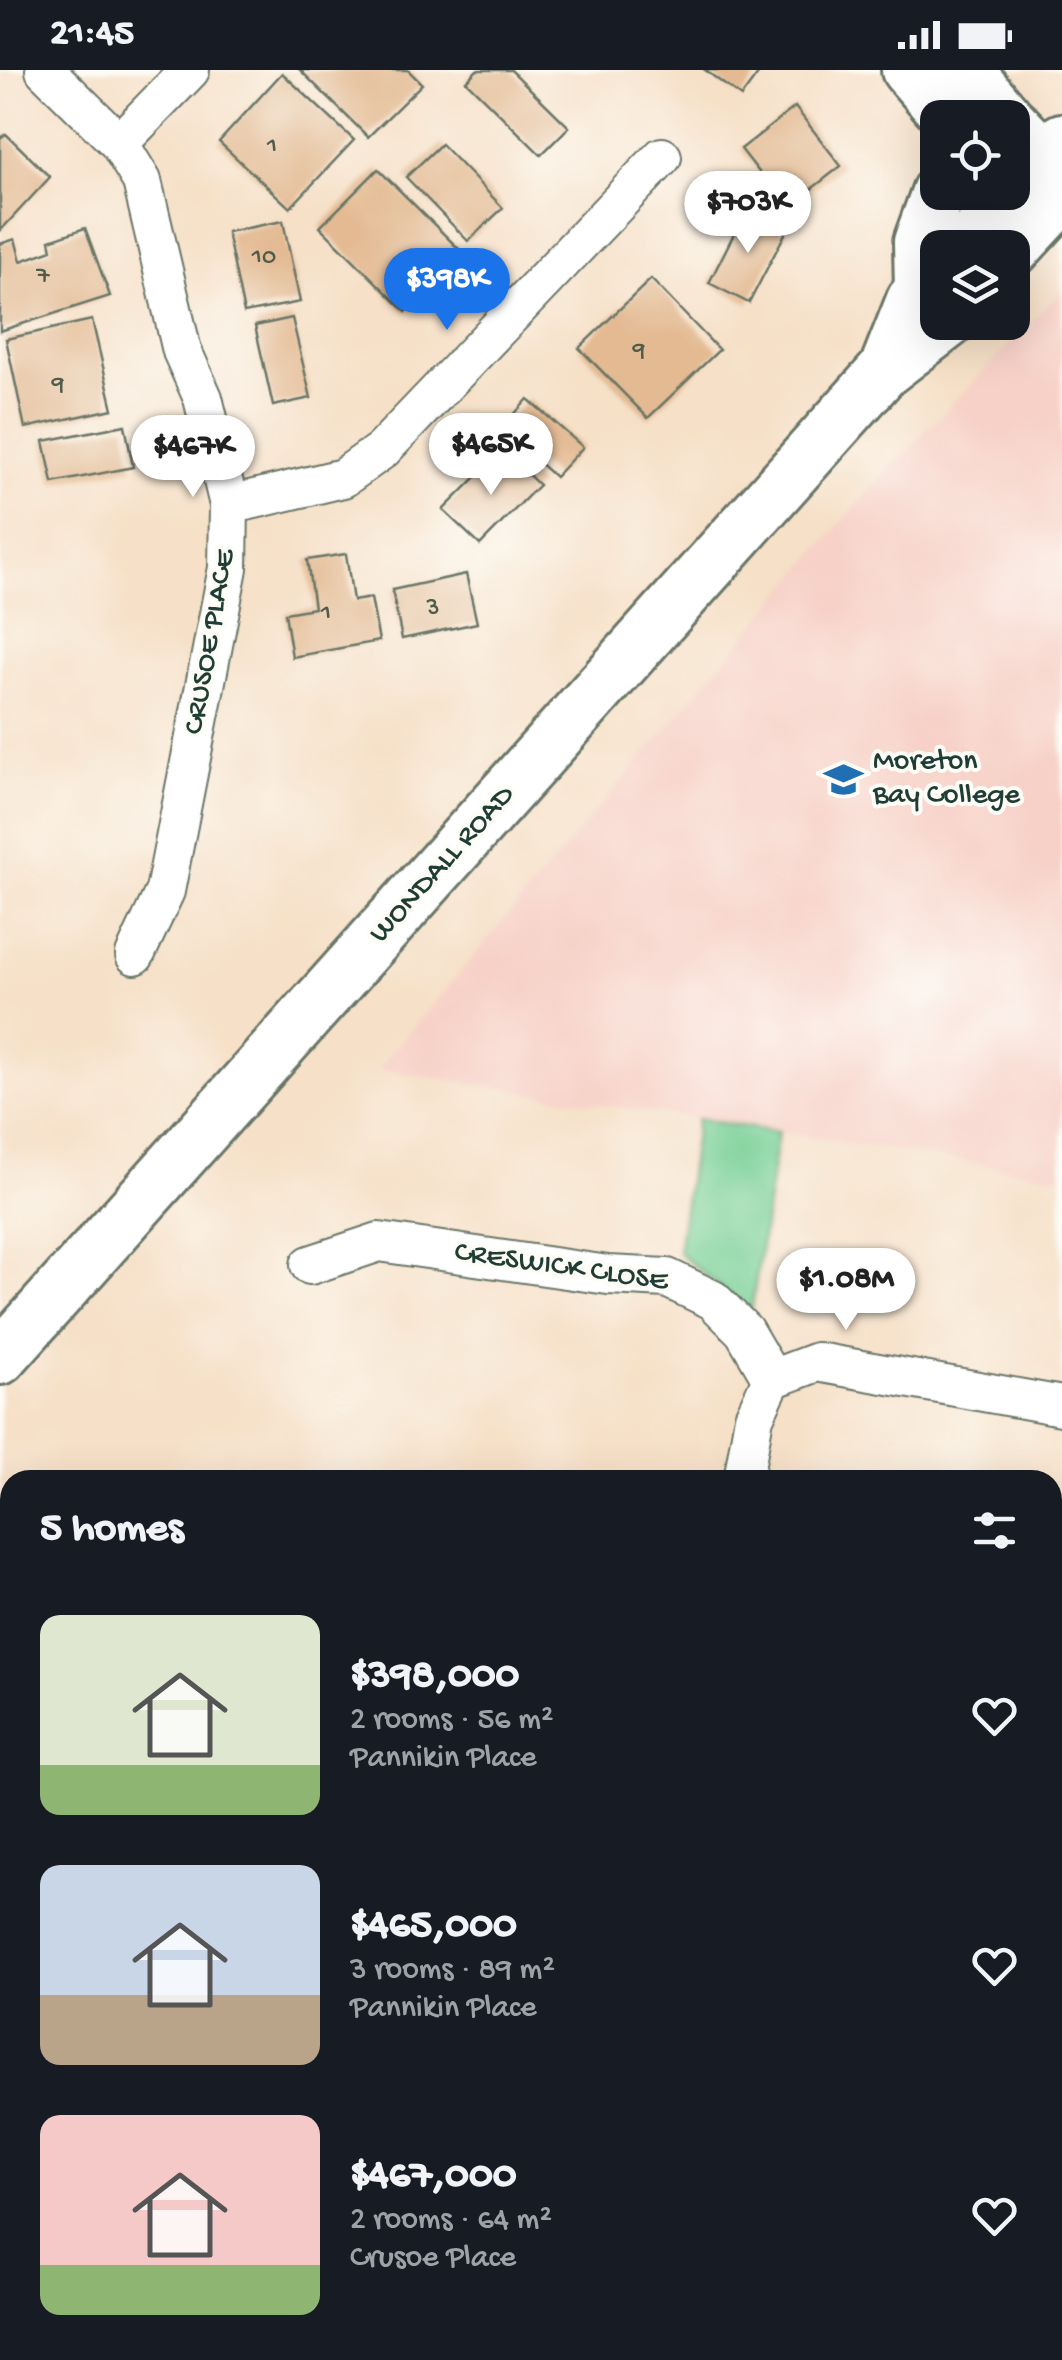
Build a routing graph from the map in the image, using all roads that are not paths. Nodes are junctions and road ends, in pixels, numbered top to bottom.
1 (45, 70) edge
2 (190, 70) edge
3 (908, 70) edge
4 (966, 70) edge
5 (934, 100) edge
6 (992, 100) edge
7 (119, 142) junction
8 (662, 157) dead end
9 (1041, 172) edge
10 (981, 230) edge
11 (1020, 230) edge
12 (920, 318) edge
13 (229, 505) junction
14 (135, 955) dead end
15 (310, 1265) dead end
16 (0, 1358) edge
17 (772, 1380) junction
18 (1062, 1406) edge
19 (745, 1470) edge

1 - 7 street, CRUSOE PLACE
2 - 7 street
3 - 5 main road
4 - 6 main road
7 - 13 street, CRUSOE PLACE
8 - 13 street
9 - 10 main road
9 - 11 main road
12 - 16 main road, WONDALL ROAD
13 - 14 street, CRUSOE PLACE
15 - 17 street, CRESWICK CLOSE
17 - 18 street
17 - 19 street

